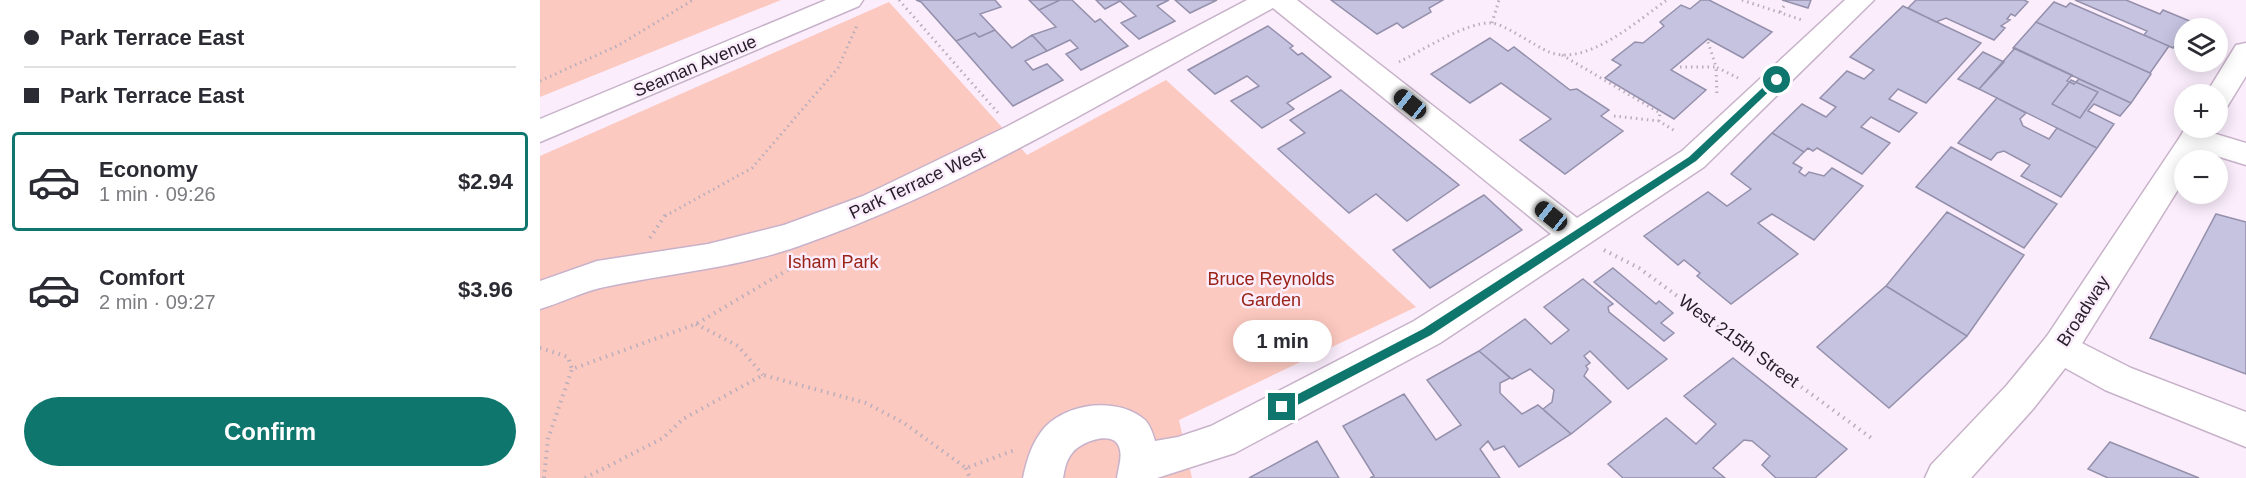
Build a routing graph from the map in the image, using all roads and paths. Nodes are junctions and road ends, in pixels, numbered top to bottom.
1 (693, 0) edge
2 (899, 0) edge
3 (1268, 0) edge
4 (1280, 0) edge
5 (1499, 0) edge
6 (1666, 0) edge
7 (1742, 0) edge
8 (1861, 0) edge
9 (1786, 3) dead end
10 (854, 11) edge
11 (1780, 12) junction
12 (1802, 20) dead end
13 (1492, 23) junction
14 (1708, 42) dead end
15 (2246, 52) edge
16 (1562, 54) junction
17 (1398, 63) dead end
18 (1716, 67) junction
19 (1680, 68) dead end
20 (1738, 78) dead end
21 (540, 81) edge
22 (2227, 84) edge
23 (1717, 98) dead end
24 (1614, 116) dead end
25 (1659, 121) junction
26 (540, 131) edge
27 (1675, 131) dead end
28 (1017, 135) junction
29 (2195, 138) edge
30 (2209, 138) edge
31 (2246, 154) edge
32 (1588, 242) junction
33 (648, 243) dead end
34 (806, 259) dead end
35 (540, 295) edge
36 (696, 324) junction
37 (2060, 347) junction
38 (540, 348) edge
39 (572, 369) junction
40 (764, 375) junction
41 (2246, 430) edge
42 (1874, 440) dead end
43 (1022, 447) dead end
44 (966, 468) junction
45 (1140, 470) edge
46 (544, 478) edge
47 (585, 478) edge
48 (970, 478) edge
49 (1043, 478) edge
50 (1945, 478) edge

1 - 21 path
2 - 28 path
3 - 28 street, Park Terrace West
4 - 32 street
5 - 13 path
6 - 16 path
7 - 11 path
8 - 32 street
9 - 11 path
10 - 26 street, Seaman Avenue
10 - 33 path
11 - 12 path
13 - 16 path
13 - 17 path
14 - 18 path
15 - 22 street
16 - 25 path
18 - 19 path
18 - 20 path
18 - 23 path
24 - 25 path
25 - 27 path
28 - 35 street, Park Terrace West
29 - 37 street, Broadway
30 - 31 street
32 - 42 path, West 215th Street
32 - 45 street
34 - 36 path
36 - 39 path
36 - 40 path
37 - 41 street
37 - 50 street, Broadway
38 - 39 path
39 - 46 path
40 - 44 path
40 - 47 path
43 - 44 path
44 - 48 path
45 - 49 street

